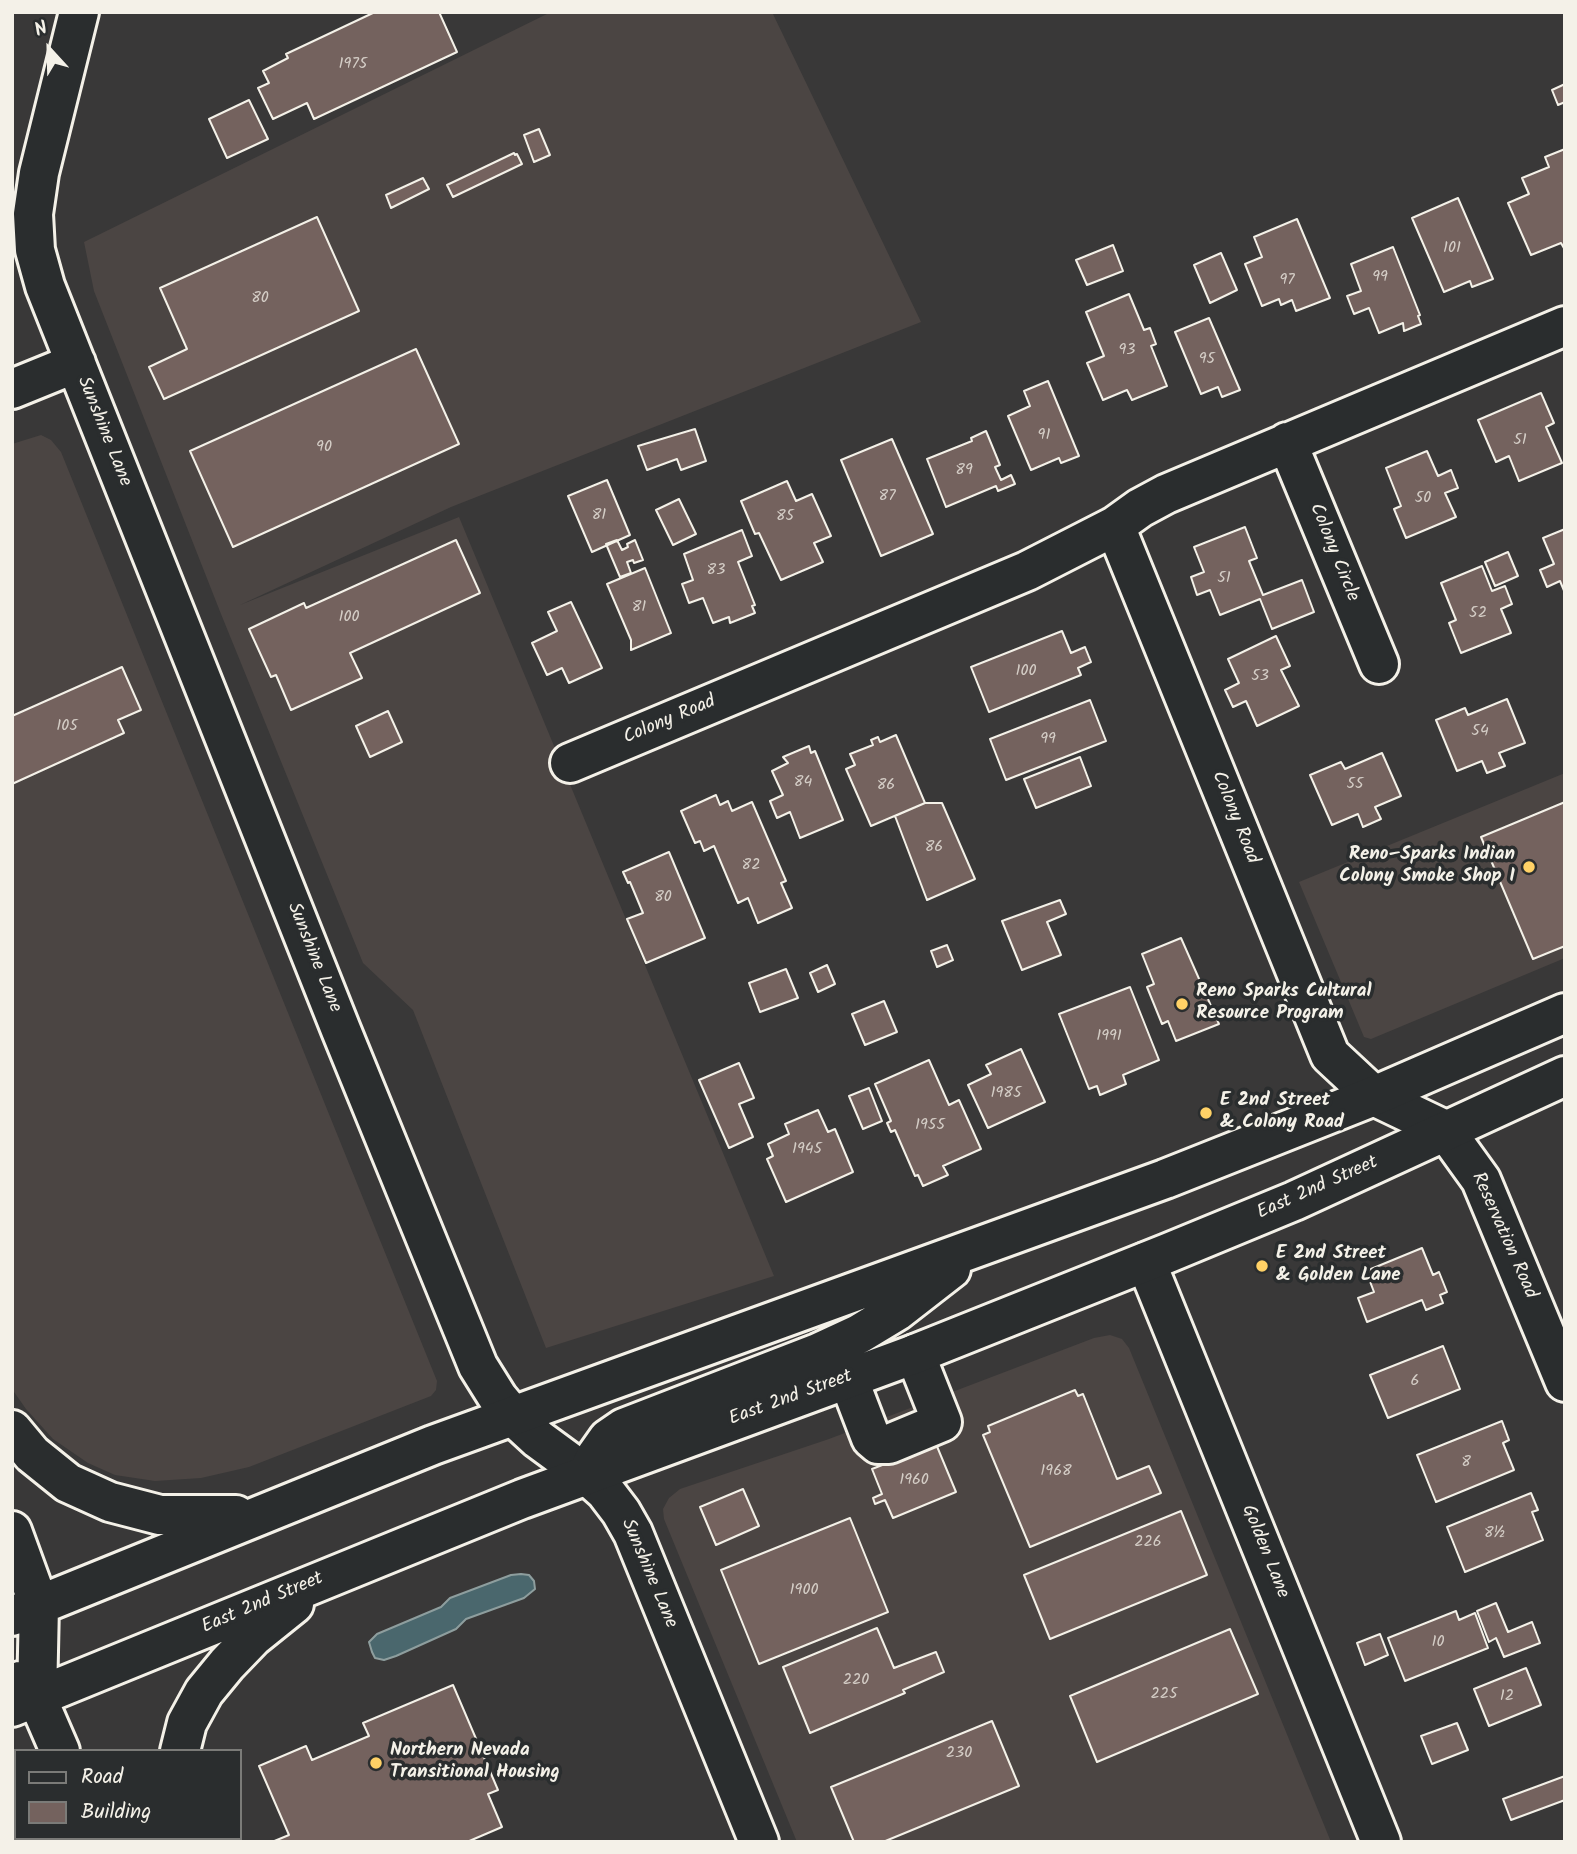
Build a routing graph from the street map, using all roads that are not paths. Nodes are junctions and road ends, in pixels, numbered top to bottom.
1 (79, 12) edge
2 (1565, 326) edge
3 (76, 363) junction
4 (12, 389) edge
5 (1287, 442) junction
6 (1115, 526) junction
7 (1379, 664) dead end
8 (570, 763) dead end
9 (1565, 1013) edge
10 (1565, 1076) edge
11 (1374, 1096) junction
12 (1445, 1130) junction
13 (974, 1249) junction
14 (1146, 1262) junction
15 (915, 1354) junction
16 (848, 1378) junction
17 (1565, 1382) edge
18 (513, 1416) junction
19 (12, 1430) edge
20 (587, 1475) junction
21 (259, 1514) junction
22 (12, 1531) edge
23 (325, 1578) junction
24 (26, 1610) edge
25 (21, 1693) edge
26 (59, 1749) edge
27 (180, 1749) edge
28 (760, 1842) edge
29 (1381, 1842) edge

1 - 3 street, Sunshine Lane
2 - 5 street, Colony Road
3 - 4 street
3 - 18 street, Sunshine Lane
5 - 6 street, Colony Road
5 - 7 street, Colony Circle
6 - 8 street, Colony Road
6 - 11 street, Colony Road
9 - 11 street
10 - 12 street, East 2nd Street
11 - 12 street, Reservation Road
11 - 13 street
12 - 14 street, East 2nd Street
12 - 17 street, Reservation Road
13 - 18 street
13 - 20 street
14 - 15 street, East 2nd Street
14 - 29 street, Golden Lane
15 - 16 street, East 2nd Street
15 - 16 street
16 - 20 street, East 2nd Street
18 - 20 street, Sunshine Lane
18 - 21 street
19 - 21 street
20 - 23 street, East 2nd Street
20 - 28 street, Sunshine Lane
21 - 24 street
22 - 24 street
23 - 25 street, East 2nd Street
23 - 27 street
24 - 25 street
25 - 26 street

